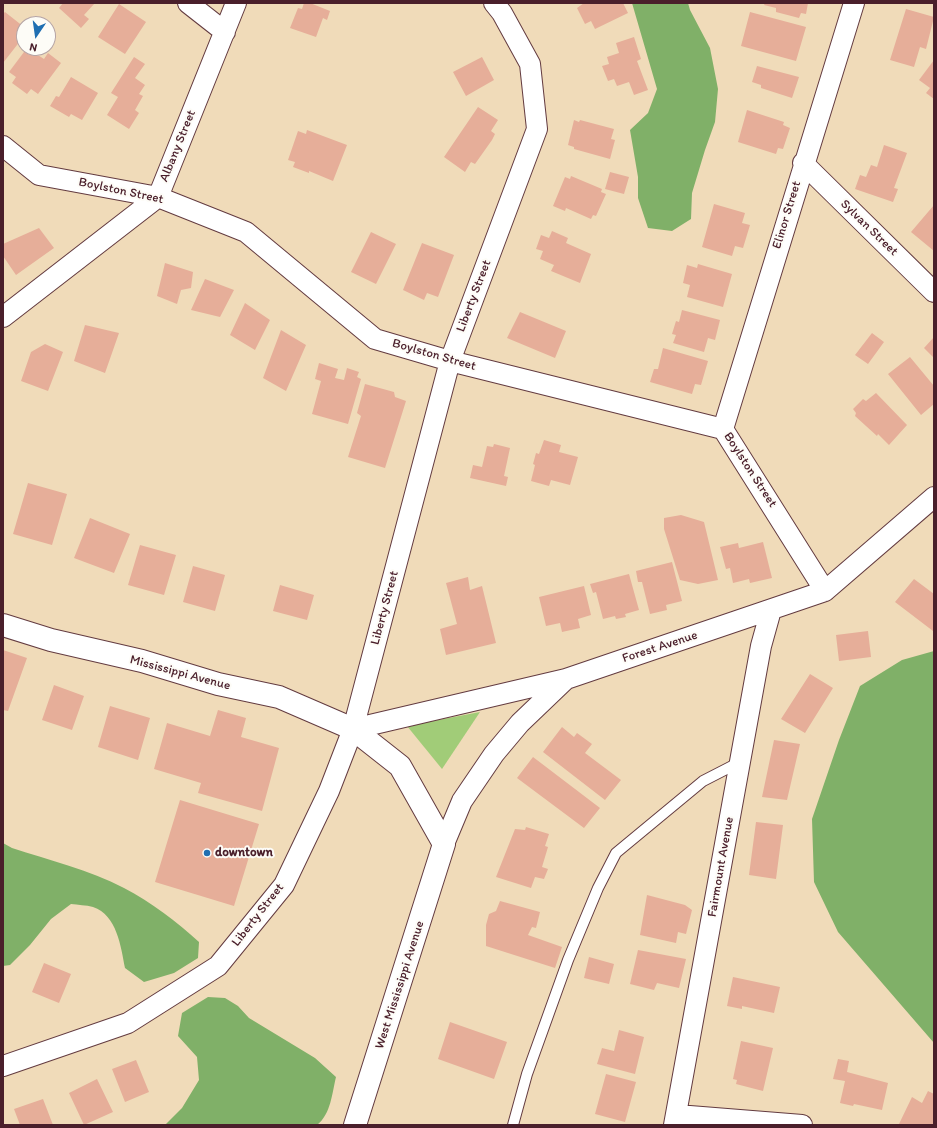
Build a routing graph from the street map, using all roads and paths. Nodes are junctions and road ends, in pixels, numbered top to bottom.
1 (188, 3) edge
2 (236, 3) edge
3 (494, 3) edge
4 (854, 3) edge
5 (225, 32) junction
6 (3, 146) edge
7 (803, 164) junction
8 (158, 197) junction
9 (934, 292) edge
10 (3, 317) edge
11 (450, 361) junction
12 (723, 428) junction
13 (934, 498) edge
14 (825, 591) junction
15 (771, 610) junction
16 (3, 625) edge
17 (566, 679) junction
18 (353, 729) junction
19 (740, 762) junction
20 (444, 844) junction
21 (3, 1066) edge
22 (675, 1120) edge
23 (355, 1125) edge
24 (513, 1125) edge
25 (802, 1125) edge

1 - 5 street
2 - 5 street, Albany Street
3 - 11 street, Liberty Street
4 - 7 street, Elinor Street
5 - 8 street, Albany Street
6 - 8 street, Boylston Street
7 - 9 street, Sylvan Street
7 - 12 street, Elinor Street
8 - 10 street, Albany Street
8 - 11 street, Boylston Street
11 - 12 street, Boylston Street
11 - 18 street, Liberty Street
12 - 14 street, Boylston Street
13 - 14 street, Forest Avenue
14 - 15 street, Forest Avenue
15 - 17 street, Forest Avenue
15 - 19 street, Fairmount Avenue
16 - 18 street, Mississippi Avenue
17 - 18 street, Forest Avenue
17 - 20 street, West Mississippi Avenue
18 - 20 street
18 - 21 street, Liberty Street
19 - 22 street, Fairmount Avenue
19 - 24 lane
20 - 23 street, West Mississippi Avenue
22 - 25 street

